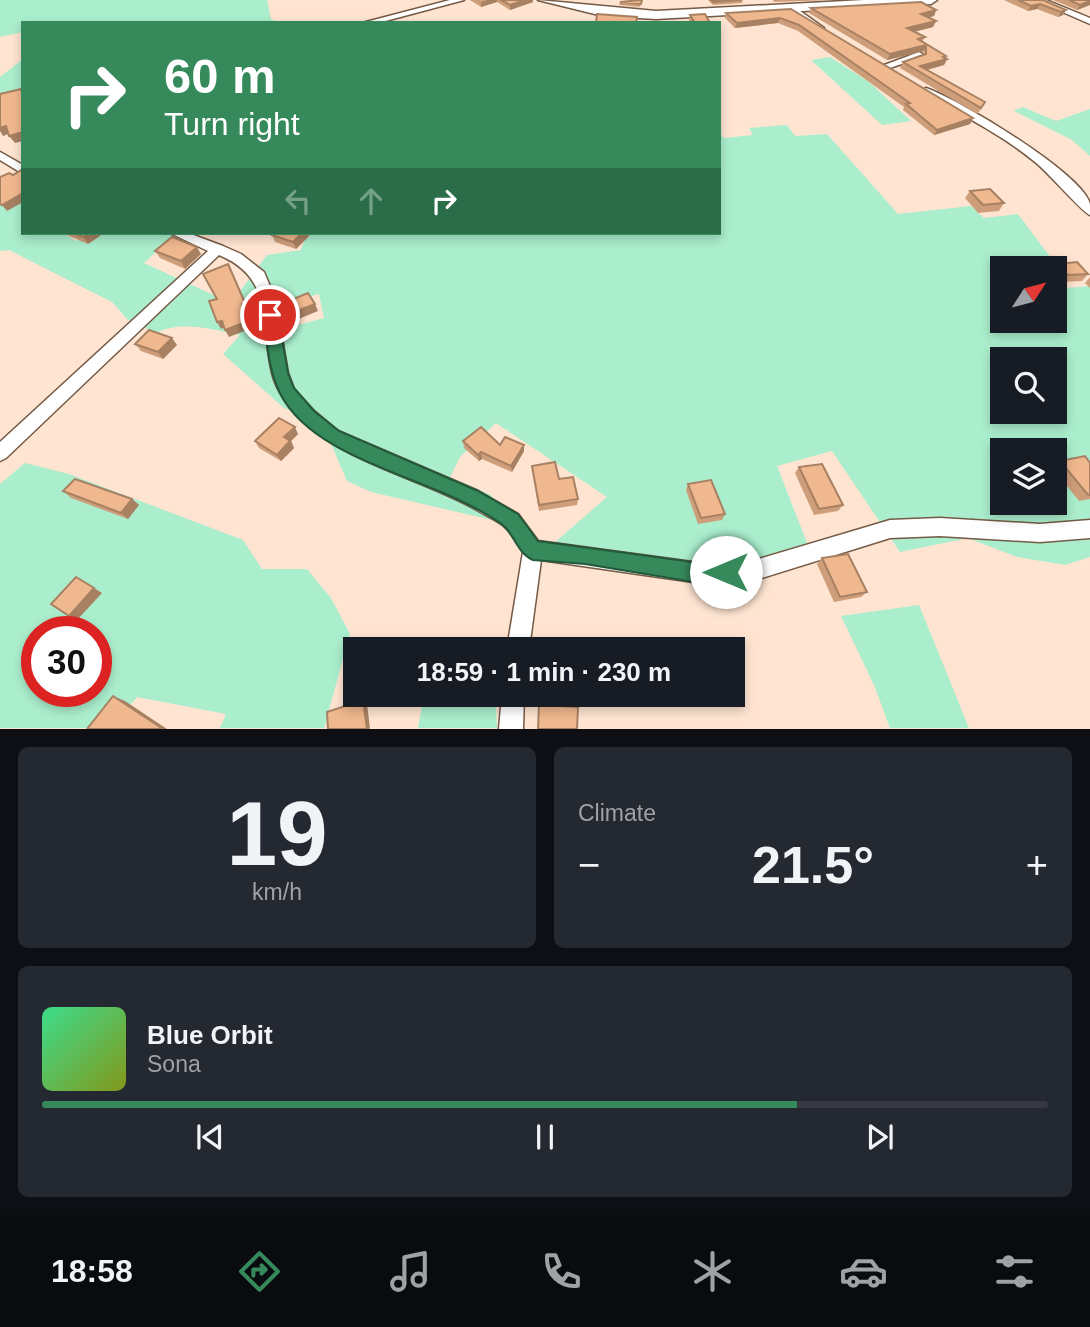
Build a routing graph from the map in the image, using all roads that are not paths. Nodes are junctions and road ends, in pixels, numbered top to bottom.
1 (460, 0) edge
2 (544, 0) edge
3 (931, 0) edge
4 (1039, 0) edge
5 (857, 2) edge
6 (790, 8) junction
7 (374, 21) edge
8 (1090, 21) edge
9 (826, 31) edge
10 (919, 55) edge
11 (870, 58) edge
12 (884, 67) junction
13 (895, 74) edge
14 (919, 87) edge
15 (0, 155) edge
16 (21, 170) edge
17 (1090, 211) edge
18 (182, 235) edge
19 (218, 249) junction
20 (0, 453) edge
21 (1090, 529) edge
22 (533, 550) junction
23 (520, 637) edge
24 (513, 707) edge
25 (512, 729) edge

1 - 7 street
2 - 6 street
3 - 5 street
4 - 8 street
5 - 6 street
6 - 9 street
10 - 12 street
11 - 12 street
12 - 13 street
14 - 17 street
15 - 16 street
18 - 19 street
19 - 20 street
19 - 22 street
21 - 22 street
22 - 23 street
24 - 25 street

